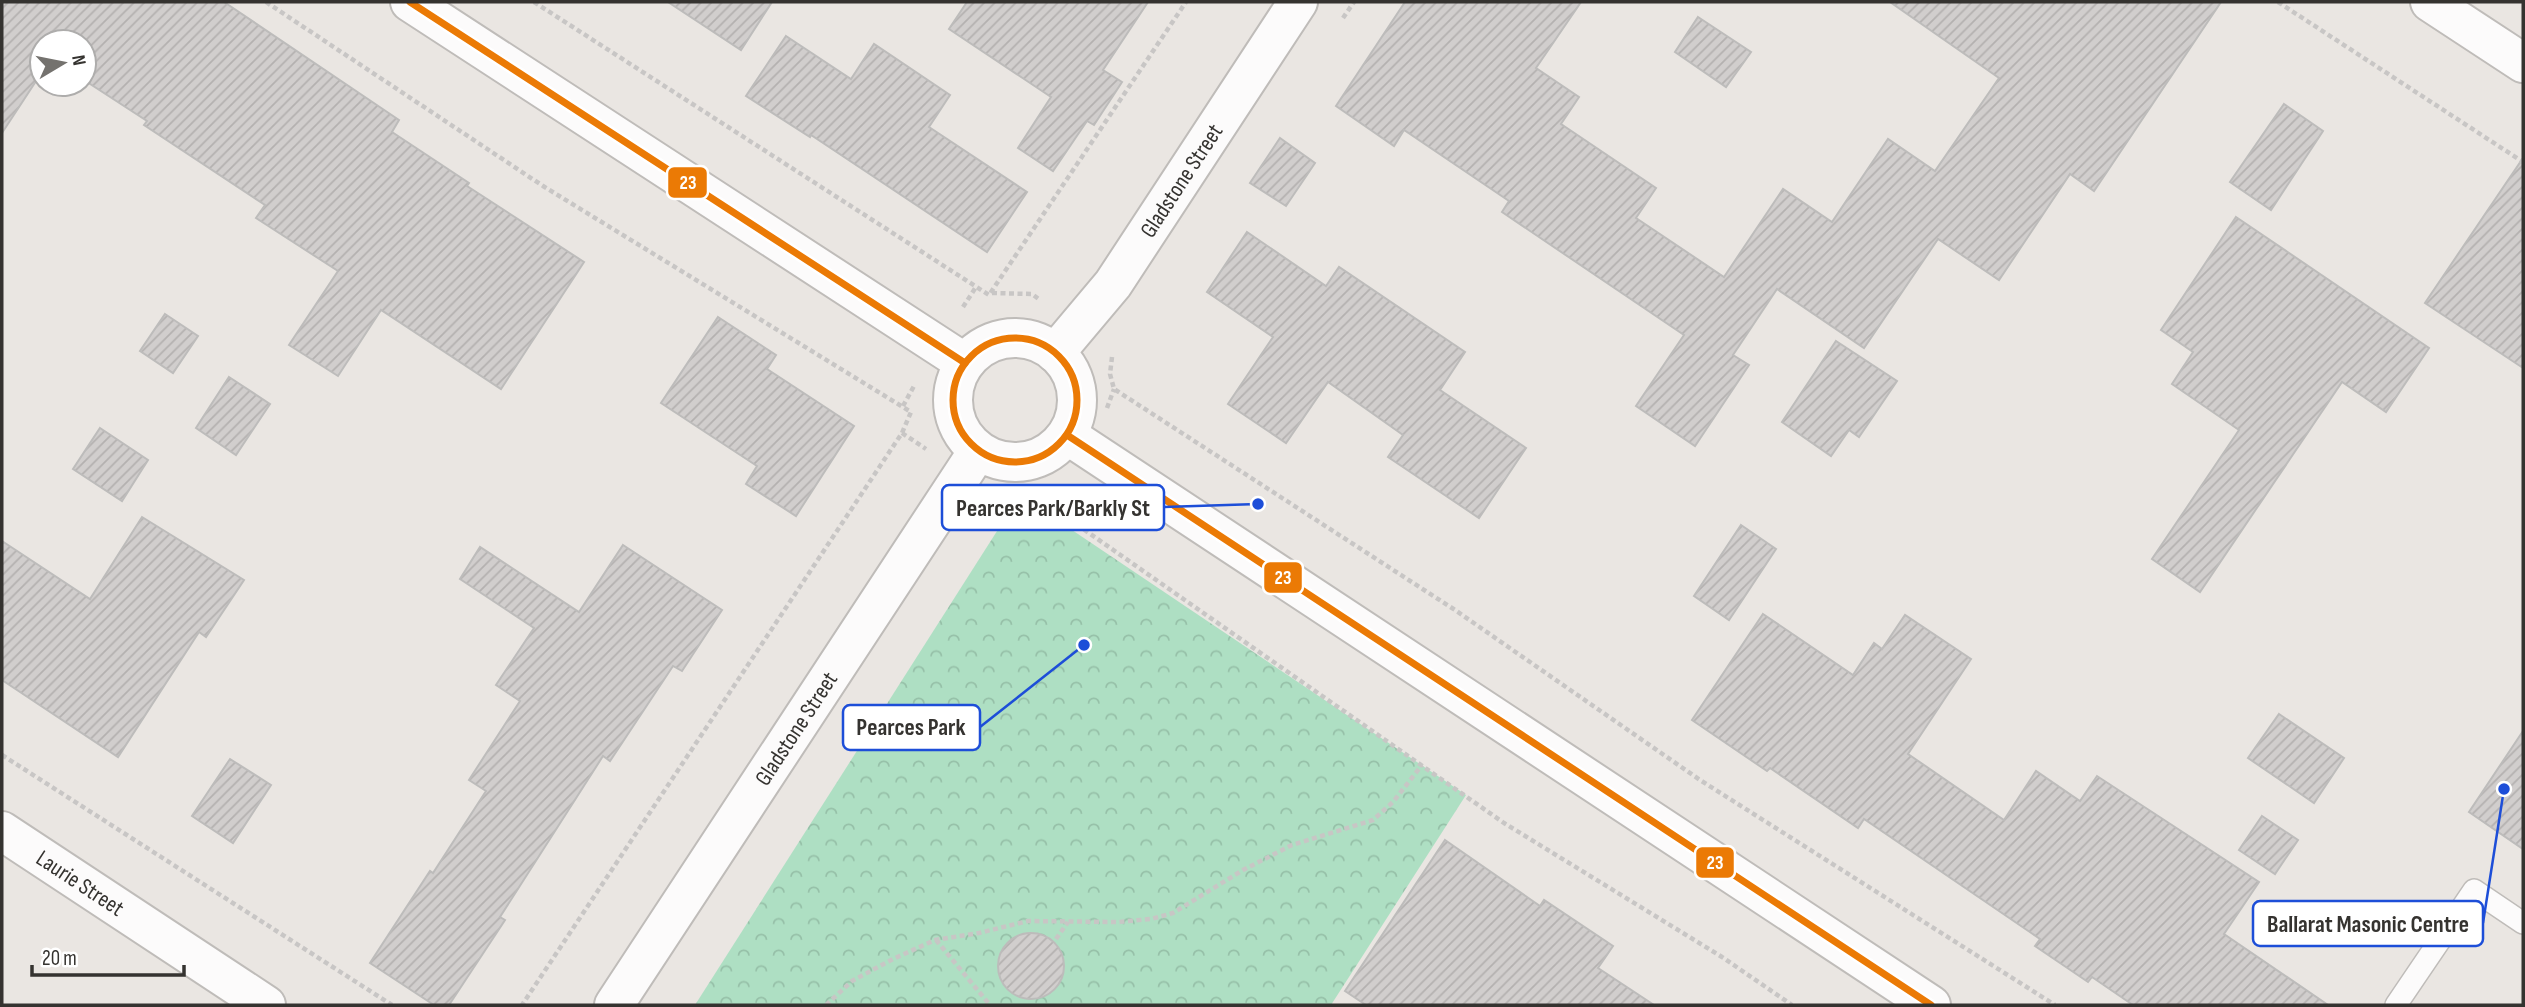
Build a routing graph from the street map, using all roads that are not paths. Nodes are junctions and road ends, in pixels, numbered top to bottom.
1 (410, 2) edge
2 (1298, 2) edge
3 (2430, 2) edge
4 (2523, 63) edge
5 (1055, 353) junction
6 (965, 363) junction
7 (1066, 435) junction
8 (978, 451) junction
9 (2, 831) edge
10 (2523, 923) edge
11 (267, 1005) edge
12 (614, 1005) edge
13 (1931, 1005) edge
14 (2396, 1005) edge

1 - 6 main road
2 - 5 main road, Gladstone Street
3 - 4 main road
5 - 6 main road
5 - 7 main road
6 - 8 main road
7 - 8 main road
7 - 13 main road
8 - 12 main road, Gladstone Street
9 - 11 main road, Laurie Street
10 - 14 lane

